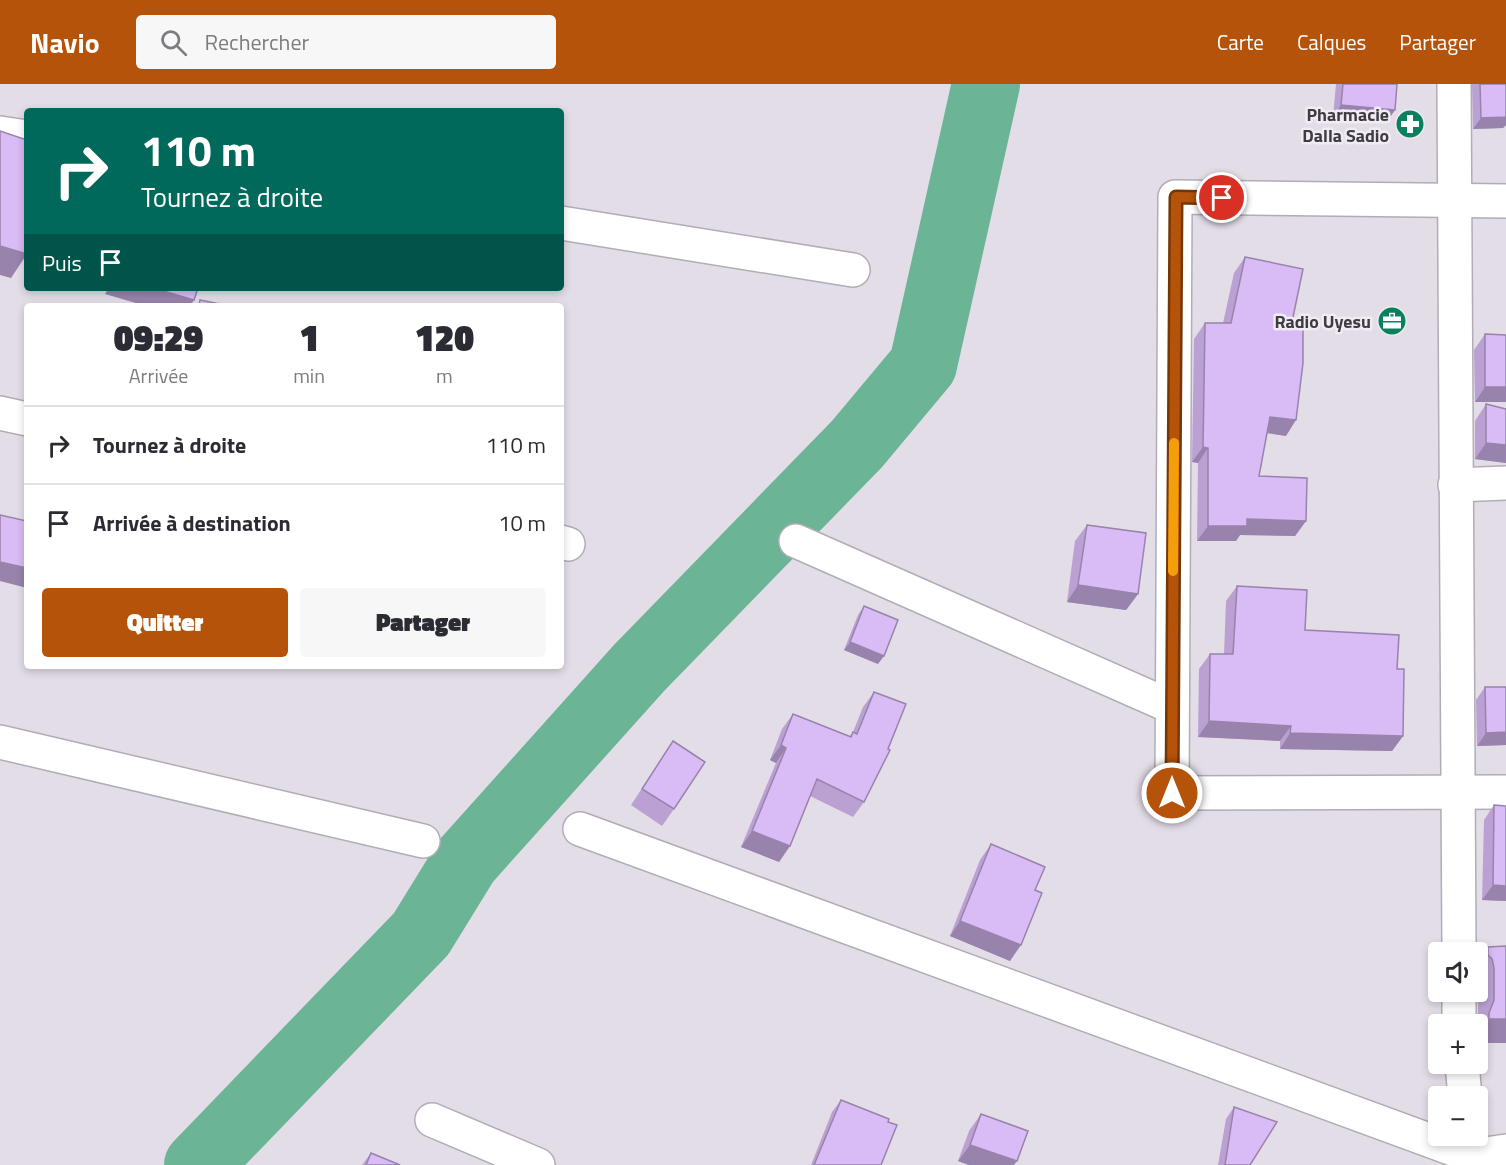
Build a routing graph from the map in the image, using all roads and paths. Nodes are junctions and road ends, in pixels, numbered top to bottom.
1 (1454, 84) edge
2 (0, 133) edge
3 (24, 137) edge
4 (1454, 201) junction
5 (1506, 201) edge
6 (564, 223) edge
7 (853, 270) dead end
8 (0, 413) edge
9 (24, 418) edge
10 (1506, 483) edge
11 (1455, 485) junction
12 (796, 541) dead end
13 (1172, 707) junction
14 (0, 742) edge
15 (1458, 792) junction
16 (1506, 792) edge
17 (580, 829) dead end
18 (423, 842) dead end
19 (1459, 942) edge
20 (432, 1120) dead end
21 (1506, 1151) edge
22 (1470, 1152) edge
23 (538, 1165) edge

1 - 4 street
2 - 3 street
4 - 5 street
4 - 11 street
4 - 13 street
6 - 7 street
8 - 9 street
10 - 11 street
11 - 15 street
12 - 13 street
13 - 15 street
14 - 18 street
15 - 16 street
15 - 19 street
17 - 22 street
20 - 23 street
21 - 22 street

